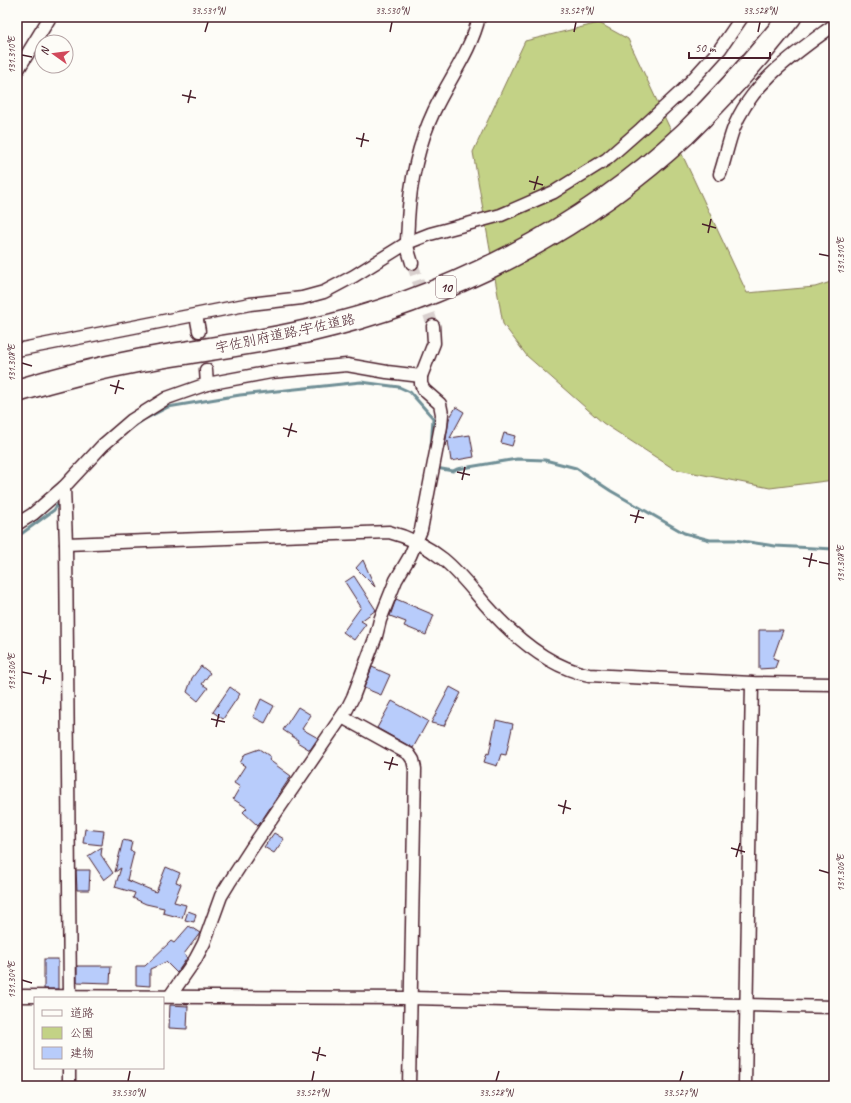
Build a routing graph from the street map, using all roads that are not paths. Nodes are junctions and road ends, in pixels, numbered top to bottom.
1 (50, 17) edge
2 (479, 17) edge
3 (742, 17) edge
4 (778, 17) edge
5 (790, 17) edge
6 (834, 25) edge
7 (17, 71) edge
8 (687, 132) junction
9 (720, 174) dead end
10 (407, 243) junction
11 (412, 263) tunnel mouth
12 (196, 316) junction
13 (433, 326) tunnel mouth
14 (200, 332) tunnel mouth
15 (17, 350) edge
16 (206, 370) tunnel mouth
17 (421, 376) junction
18 (207, 384) junction
19 (17, 391) edge
20 (64, 486) junction
21 (17, 524) edge
22 (417, 542) junction
23 (66, 544) junction
24 (752, 683) junction
25 (834, 684) edge
26 (342, 717) junction
27 (17, 996) edge
28 (170, 996) junction
29 (70, 997) edge
30 (410, 998) junction
31 (747, 1005) junction
32 (834, 1007) edge
33 (69, 1069) edge
34 (69, 1086) edge
35 (409, 1086) edge
36 (745, 1086) edge

1 - 7 street
2 - 10 street
3 - 10 street
4 - 8 highway
5 - 8 highway, 宇佐別府道路;宇佐道路 / 10
6 - 9 street
8 - 19 highway, 宇佐別府道路;宇佐道路 / 10
10 - 11 street
10 - 12 street
12 - 14 street
12 - 15 street
13 - 17 street
16 - 18 street
17 - 18 street
17 - 22 street
18 - 20 street
20 - 21 street
20 - 23 street
22 - 23 street
22 - 24 street
22 - 26 street
23 - 29 street
24 - 25 street
24 - 31 street
26 - 28 street
26 - 30 street
27 - 29 street
28 - 29 street
28 - 30 street
30 - 31 street
30 - 35 street
31 - 32 street
31 - 36 street
33 - 34 street

